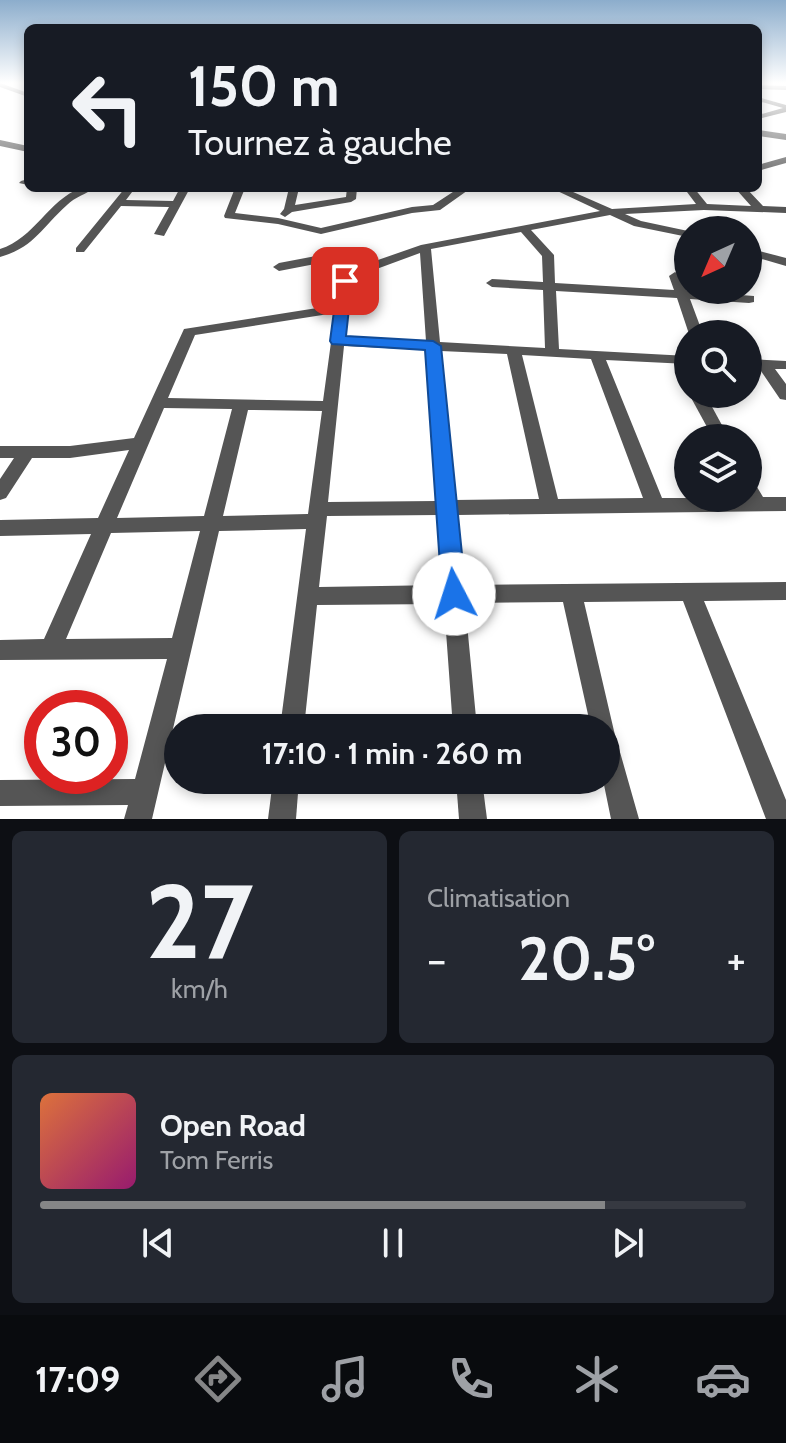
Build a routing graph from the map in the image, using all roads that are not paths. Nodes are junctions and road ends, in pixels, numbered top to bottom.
1 (762, 138) edge
2 (786, 140) edge
3 (0, 143) edge
4 (24, 148) edge
5 (786, 160) edge
6 (762, 166) edge
7 (73, 192) edge
8 (127, 192) edge
9 (183, 192) edge
10 (238, 192) edge
11 (293, 192) edge
12 (352, 192) edge
13 (460, 192) edge
14 (566, 192) edge
15 (692, 192) edge
16 (745, 192) edge
17 (786, 195) edge
18 (118, 203) junction
19 (177, 204) junction
20 (704, 207) junction
21 (763, 208) junction
22 (289, 209) junction
23 (786, 210) edge
24 (611, 212) junction
25 (278, 221) junction
26 (524, 229) junction
27 (321, 231) junction
28 (674, 231) edge
29 (160, 234) dead end
30 (425, 247) junction
31 (80, 250) dead end
32 (0, 253) edge
33 (762, 255) edge
34 (337, 256) junction
35 (786, 262) edge
36 (279, 267) dead end
37 (350, 277) junction
38 (492, 283) dead end
39 (549, 287) junction
40 (674, 295) edge
41 (342, 308) junction
42 (338, 341) junction
43 (433, 346) junction
44 (513, 350) junction
45 (552, 352) junction
46 (597, 355) junction
47 (674, 359) edge
48 (762, 363) edge
49 (786, 365) edge
50 (762, 369) edge
51 (786, 395) edge
52 (157, 403) junction
53 (241, 405) junction
54 (330, 406) junction
55 (140, 443) junction
56 (0, 452) edge
57 (27, 452) junction
58 (0, 493) edge
59 (762, 504) edge
60 (786, 504) edge
61 (655, 505) junction
62 (674, 505) edge
63 (550, 506) junction
64 (447, 507) junction
65 (317, 515) junction
66 (212, 523) junction
67 (104, 527) junction
68 (0, 528) edge
69 (786, 591) edge
70 (690, 592) junction
71 (571, 593) junction
72 (454, 594) junction
73 (308, 596) junction
74 (181, 648) junction
75 (0, 650) edge
76 (50, 650) junction
77 (294, 714) edge
78 (464, 714) edge
79 (600, 714) edge
80 (144, 792) junction
81 (0, 793) edge
82 (285, 794) edge
83 (470, 794) edge
84 (619, 794) edge
85 (138, 819) edge
86 (282, 819) edge
87 (473, 819) edge
88 (625, 819) edge
89 (780, 819) edge

1 - 2 street
3 - 4 street
5 - 6 street
7 - 32 street
8 - 18 street
9 - 19 street
10 - 25 street
11 - 22 street
12 - 22 street
13 - 27 street
14 - 24 street
15 - 20 street
16 - 21 street
17 - 21 street
18 - 19 street
18 - 31 street
19 - 29 street
20 - 21 street
20 - 24 street
21 - 23 street
22 - 25 street
24 - 26 street
24 - 28 street
25 - 27 street
26 - 30 street
26 - 39 street
27 - 34 street
30 - 37 street
30 - 43 street
33 - 35 street
34 - 36 street
34 - 37 street
37 - 41 street
38 - 39 street
39 - 40 street
39 - 45 street
41 - 42 street
41 - 52 street
42 - 43 street
42 - 54 street
43 - 44 street
43 - 64 street
44 - 45 street
44 - 63 street
45 - 46 street
46 - 47 street
46 - 61 street
48 - 49 street
50 - 51 street
52 - 53 street
52 - 55 street
53 - 54 street
53 - 66 street
54 - 65 street
55 - 57 street
55 - 67 street
56 - 57 street
57 - 58 street
59 - 60 street
61 - 62 street
61 - 63 street
63 - 64 street
64 - 65 street
64 - 72 street
65 - 66 street
65 - 73 street
66 - 67 street
66 - 74 street
67 - 68 street
67 - 76 street
69 - 70 street
70 - 71 street
70 - 89 street
71 - 72 street
71 - 79 street
72 - 73 street
72 - 78 street
73 - 77 street
74 - 76 street
74 - 80 street
75 - 76 street
80 - 81 street
80 - 85 street
82 - 86 street
83 - 87 street
84 - 88 street

